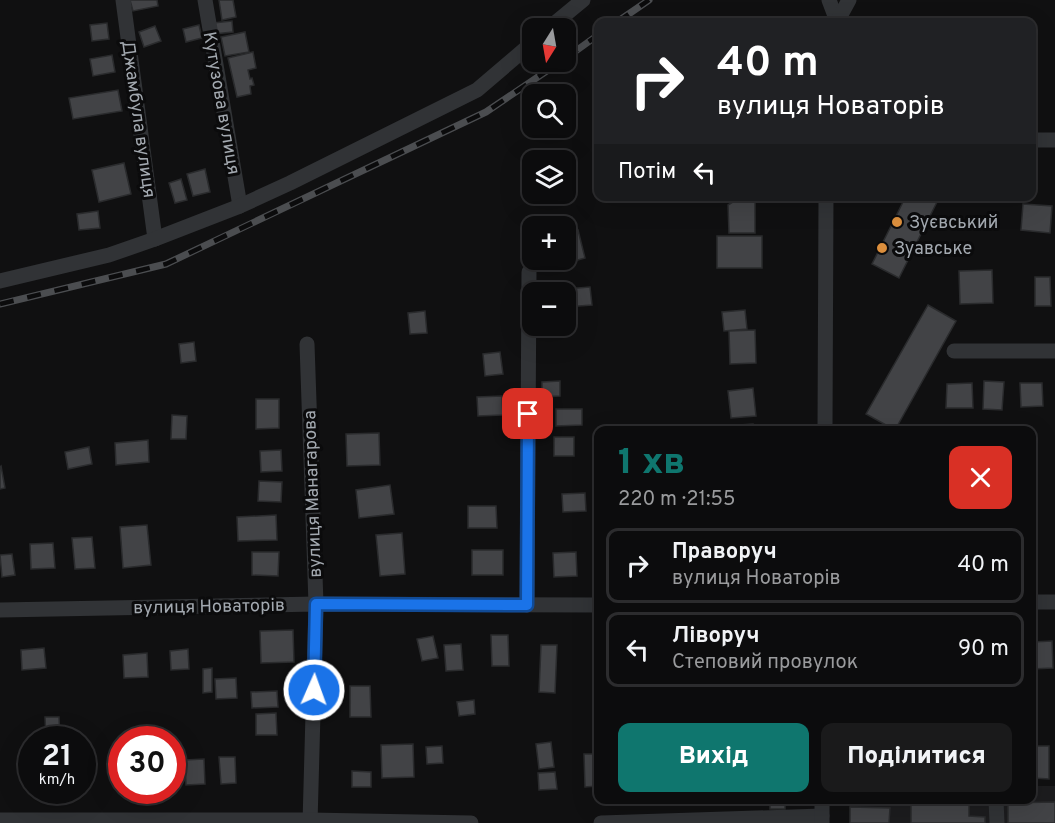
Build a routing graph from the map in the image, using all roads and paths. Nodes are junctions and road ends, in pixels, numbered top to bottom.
1 (123, 0) edge
2 (205, 0) edge
3 (583, 0) edge
4 (829, 0) edge
5 (849, 0) edge
6 (561, 18) edge
7 (836, 18) edge
8 (839, 18) edge
9 (522, 52) edge
10 (1036, 140) edge
11 (1055, 140) edge
12 (826, 201) edge
13 (240, 206) junction
14 (155, 239) junction
15 (529, 272) dead end
16 (0, 281) edge
17 (307, 344) dead end
18 (954, 351) dead end
19 (1055, 351) edge
20 (825, 426) edge
21 (1036, 602) edge
22 (1055, 602) edge
23 (316, 604) junction
24 (527, 605) junction
25 (594, 605) edge
26 (0, 610) edge
27 (822, 804) edge
28 (996, 804) edge
29 (0, 820) edge
30 (822, 820) edge
31 (310, 822) edge
32 (471, 823) edge
33 (601, 823) edge
34 (997, 823) edge

1 - 14 street, Джамбула вулиця
2 - 13 street, Кутузова вулиця
3 - 6 street
4 - 7 street
5 - 8 street
9 - 13 street
10 - 11 street
12 - 20 street
13 - 14 street
14 - 16 street
15 - 24 street
17 - 23 street, вулиця Манагарова
18 - 19 street
21 - 22 street
23 - 24 street, вулиця Новаторів
23 - 26 street, вулиця Новаторів
23 - 31 street, вулиця Манагарова
24 - 25 street, вулиця Новаторів
27 - 30 street
28 - 34 street
29 - 31 street
30 - 33 street
31 - 32 street

